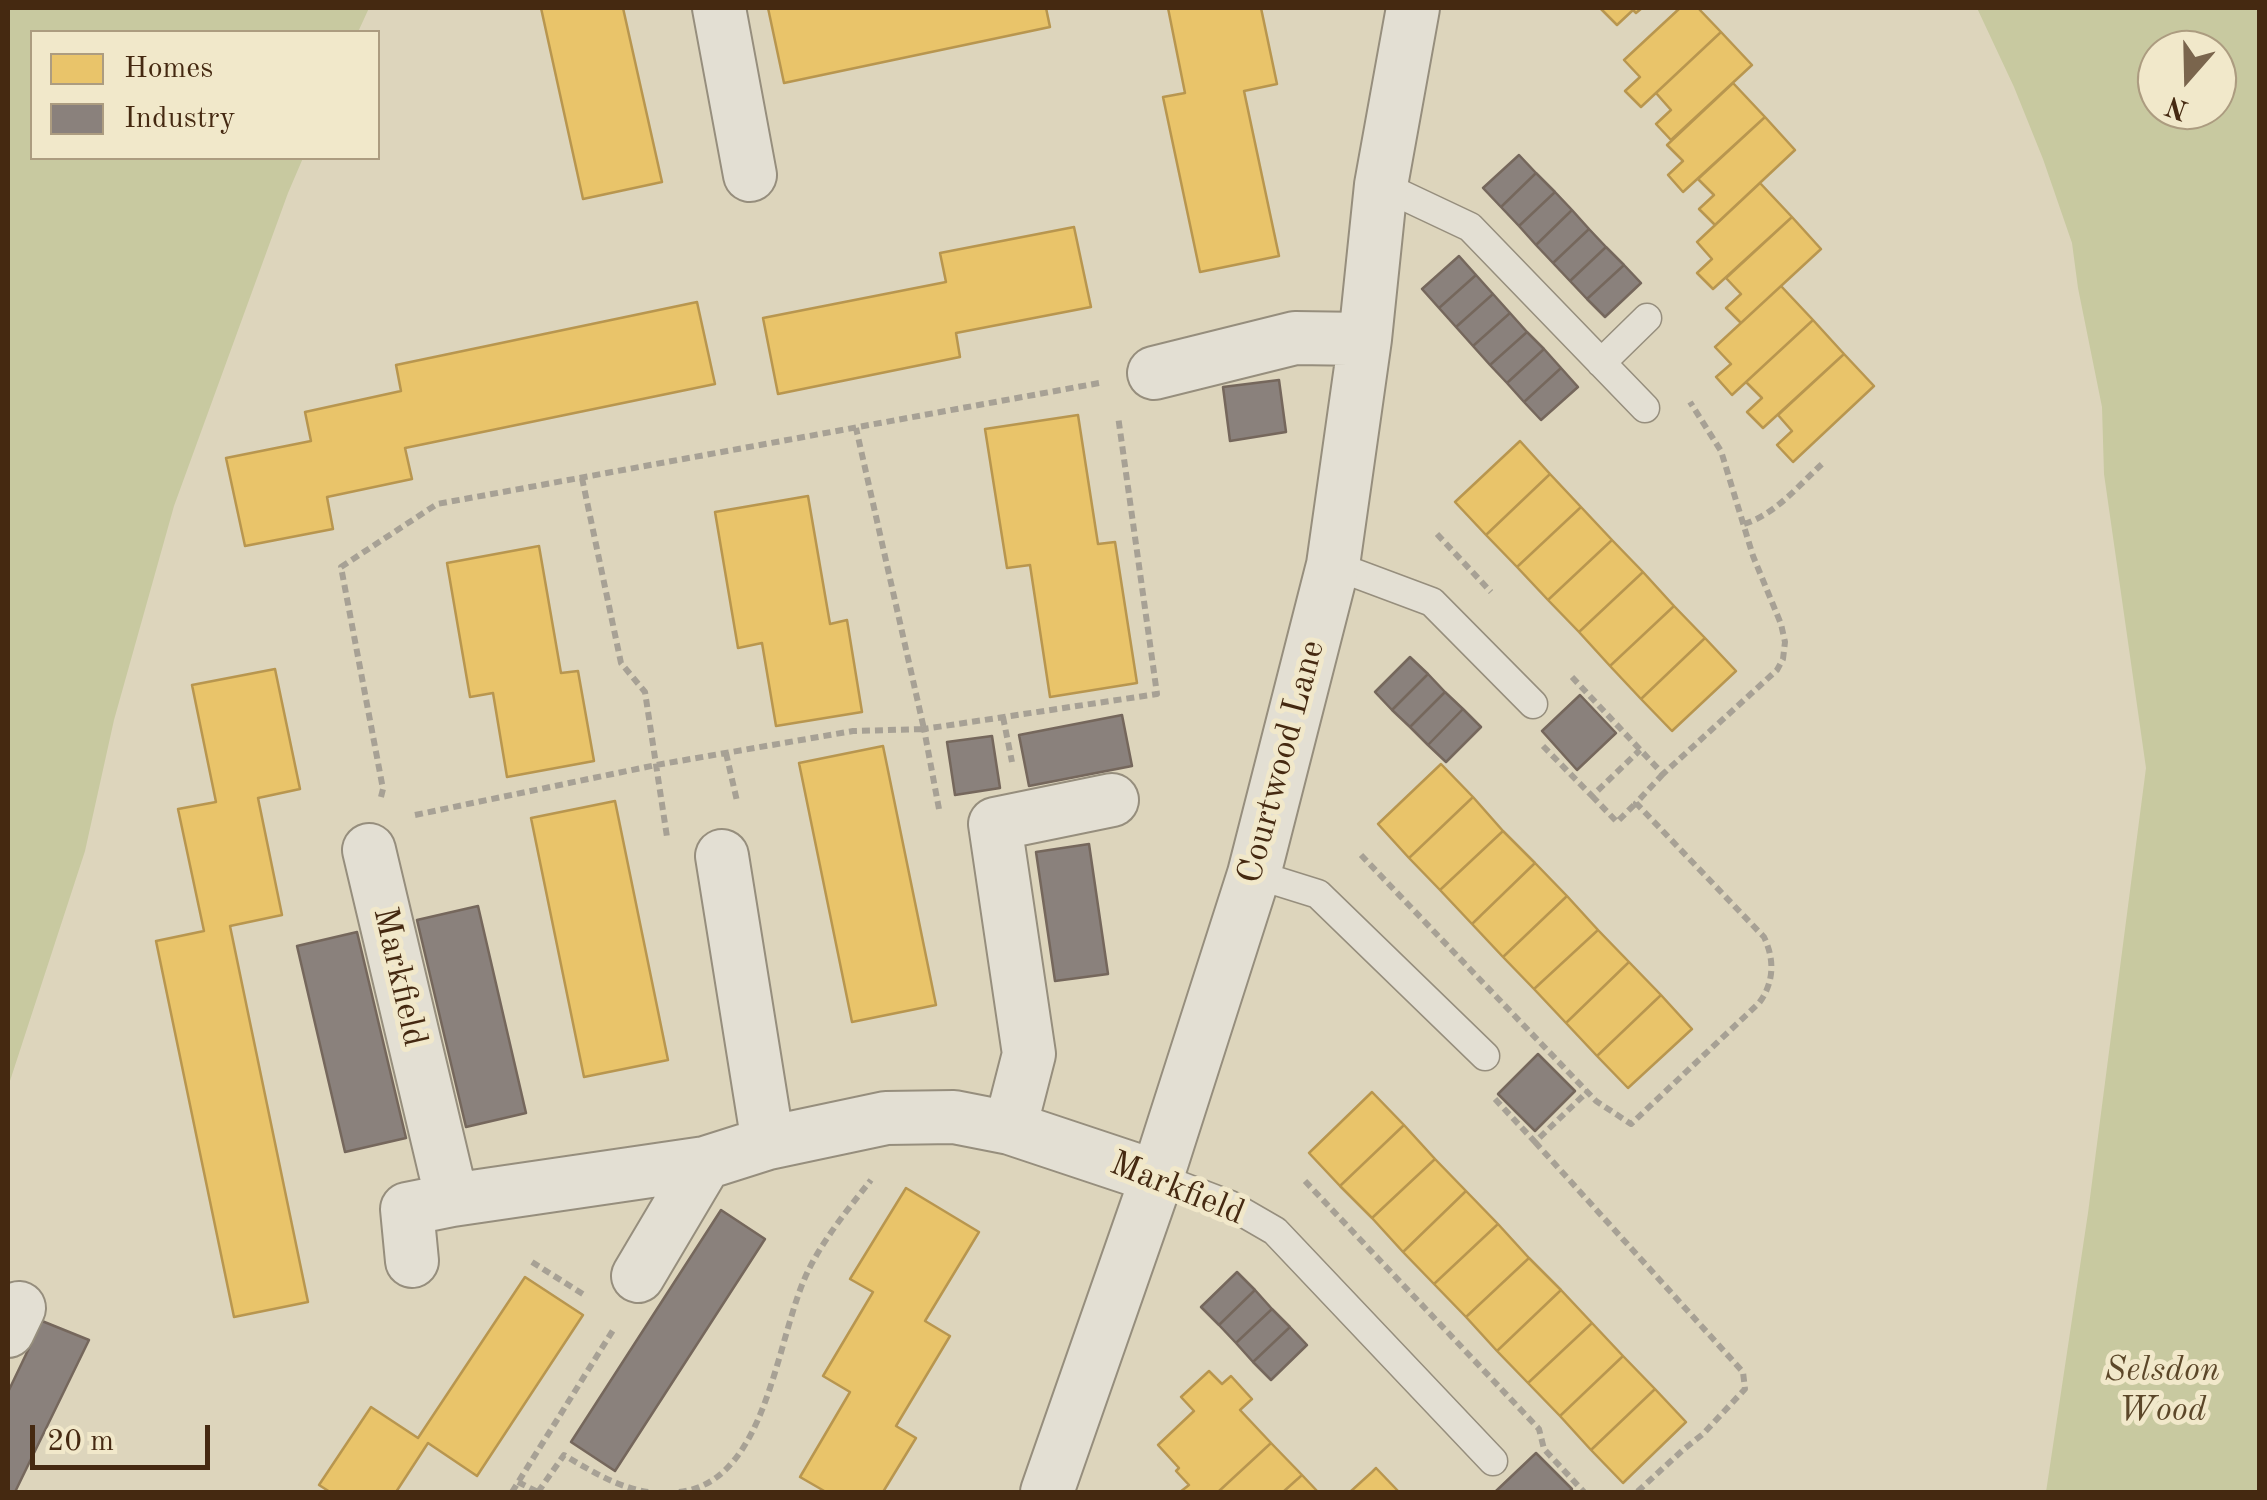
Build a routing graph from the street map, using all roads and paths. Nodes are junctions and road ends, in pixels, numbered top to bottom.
1 (719, 8) edge
2 (1414, 8) edge
3 (750, 175) dead end
4 (1381, 185) junction
5 (1647, 318) dead end
6 (1365, 339) junction
7 (1601, 363) junction
8 (1134, 377) junction
9 (1682, 392) dead end
10 (1645, 408) dead end
11 (856, 428) junction
12 (1822, 464) dead end
13 (582, 478) junction
14 (1744, 524) junction
15 (1438, 534) dead end
16 (1333, 565) junction
17 (1492, 592) dead end
18 (1559, 664) dead end
19 (1533, 704) dead end
20 (924, 729) junction
21 (1533, 734) dead end
22 (1640, 750) junction
23 (656, 765) junction
24 (1664, 774) junction
25 (1592, 796) junction
26 (1112, 800) dead end
27 (1636, 802) junction
28 (941, 824) dead end
29 (372, 837) junction
30 (668, 844) dead end
31 (1361, 855) dead end
32 (722, 856) dead end
33 (1254, 874) junction
34 (1484, 1056) dead end
35 (1487, 1090) dead end
36 (1588, 1092) junction
37 (886, 1118) junction
38 (1010, 1128) junction
39 (1535, 1142) junction
40 (768, 1143) junction
41 (705, 1164) junction
42 (1157, 1177) junction
43 (1305, 1181) dead end
44 (452, 1200) junction
45 (412, 1261) dead end
46 (532, 1262) dead end
47 (630, 1297) joint
48 (592, 1299) dead end
49 (1493, 1460) dead end
50 (518, 1482) junction
51 (512, 1492) edge
52 (538, 1492) edge
53 (648, 1492) edge
54 (679, 1492) edge
55 (1047, 1492) edge
56 (1584, 1492) edge
57 (1637, 1492) edge

1 - 3 street
2 - 4 street, Courtwood Lane
4 - 6 street, Courtwood Lane
4 - 7 lane
5 - 7 lane
6 - 8 street
6 - 16 street, Courtwood Lane
7 - 10 lane
8 - 11 path
8 - 20 path
9 - 14 path
11 - 13 path
11 - 20 path
12 - 14 path
13 - 23 path
13 - 29 path
14 - 24 path
15 - 17 path
16 - 19 lane
16 - 33 street, Courtwood Lane
18 - 22 path
20 - 23 path
20 - 28 path
21 - 25 path
22 - 24 path
22 - 25 path
23 - 29 path
23 - 30 path
24 - 27 path
25 - 27 path
26 - 38 street
27 - 36 path
29 - 44 street, Markfield
31 - 36 path
32 - 40 street
33 - 34 lane
33 - 42 street, Courtwood Lane
35 - 39 path
36 - 39 path
37 - 38 street, Markfield
37 - 40 street, Markfield
37 - 54 path
38 - 42 street, Markfield
39 - 57 path
40 - 41 street, Markfield
41 - 44 street, Markfield
41 - 47 street
42 - 49 lane, Markfield
42 - 55 street, Courtwood Lane
43 - 56 path
44 - 45 street
46 - 48 path
47 - 50 path
50 - 51 path
50 - 52 path
52 - 53 path

